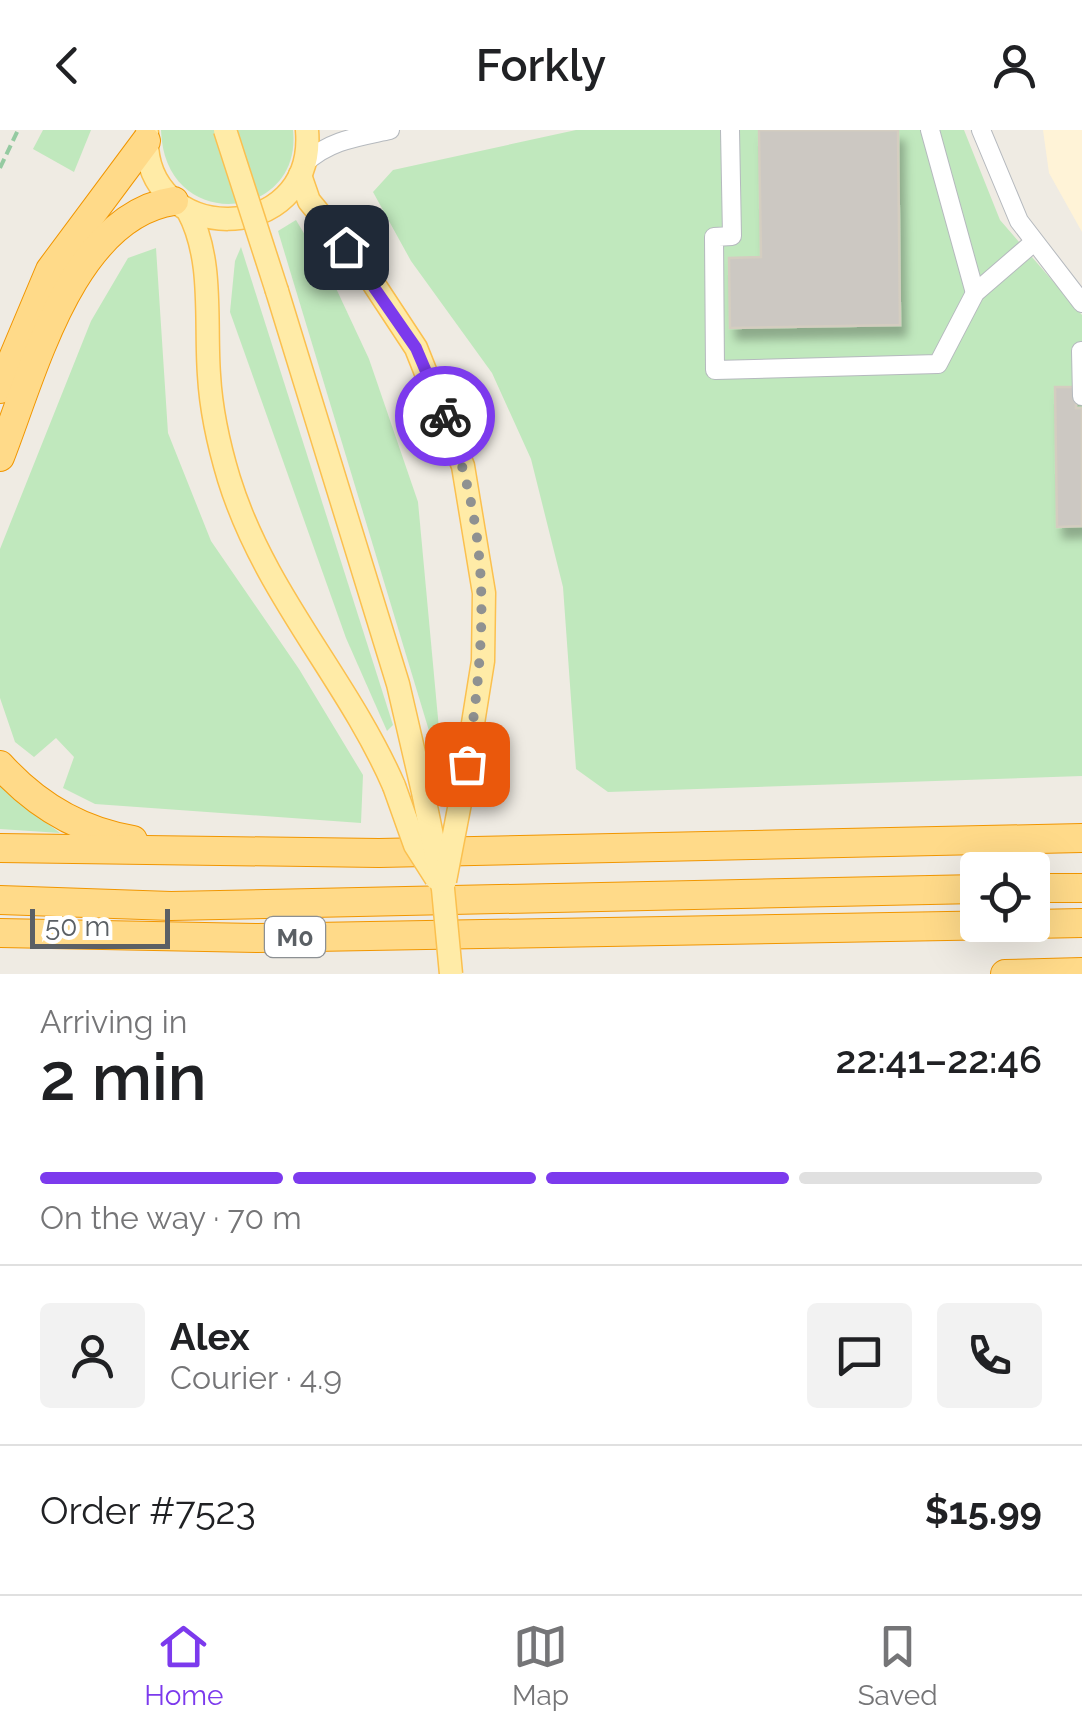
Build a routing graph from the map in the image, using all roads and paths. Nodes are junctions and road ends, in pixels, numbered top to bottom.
1 (18, 130) edge
2 (226, 130) edge
3 (307, 130) edge
4 (390, 130) edge
5 (730, 130) edge
6 (930, 130) edge
7 (981, 130) edge
8 (147, 136) edge
9 (0, 168) edge
10 (303, 169) junction
11 (181, 206) junction
12 (1034, 242) junction
13 (975, 294) junction
14 (1082, 303) edge
15 (1081, 351) edge
16 (0, 389) edge
17 (1082, 396) edge
18 (0, 457) edge
19 (0, 765) edge
20 (1082, 838) edge
21 (0, 848) edge
22 (183, 852) junction
23 (1050, 888) edge
24 (1082, 888) edge
25 (960, 889) edge
26 (443, 890) junction
27 (0, 900) edge
28 (1082, 923) edge
29 (1050, 924) edge
30 (960, 926) edge
31 (0, 933) edge
32 (1082, 972) edge
33 (451, 974) edge
34 (1005, 974) edge

1 - 9 path
2 - 26 main road, bridge
3 - 10 main road
4 - 10 street
5 - 13 street
6 - 13 street
7 - 12 street
8 - 11 main road
8 - 16 highway
10 - 11 main road
10 - 26 main road, bridge
11 - 18 highway
11 - 26 main road, bridge
12 - 13 street
12 - 14 street
15 - 17 street
19 - 22 highway
20 - 22 highway
21 - 22 highway
23 - 24 highway
25 - 27 highway, M0
26 - 33 main road, bridge
28 - 29 highway
30 - 31 highway, M0
32 - 34 highway

